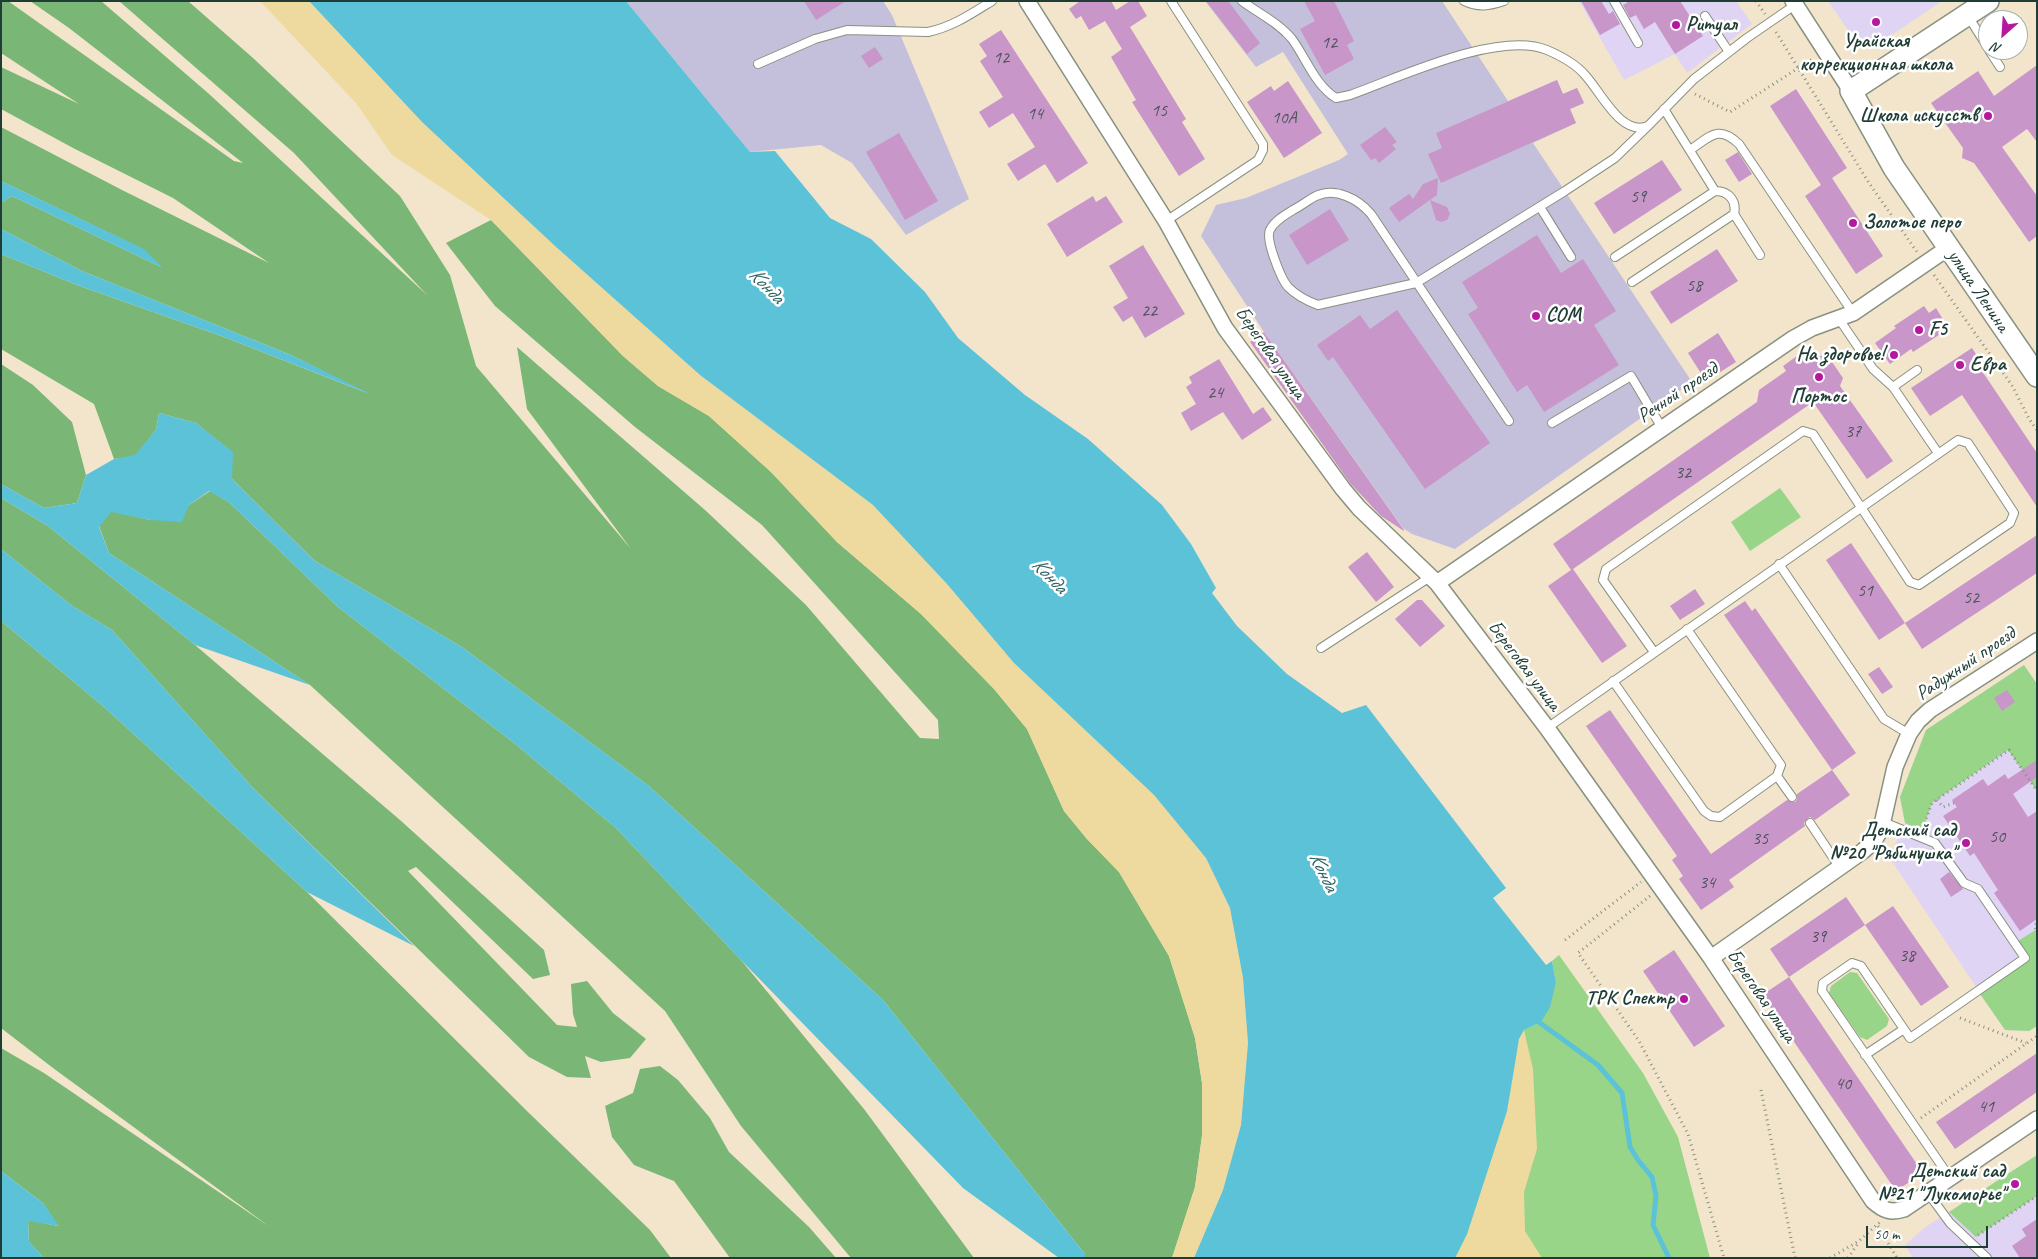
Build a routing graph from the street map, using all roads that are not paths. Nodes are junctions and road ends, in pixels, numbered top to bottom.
1 (992, 1) edge
2 (1027, 1) edge
3 (1171, 1) edge
4 (1242, 1) edge
5 (1464, 1) edge
6 (1504, 1) edge
7 (1614, 1) edge
8 (1988, 1) edge
9 (1794, 2) edge
10 (1967, 15) junction
11 (1705, 16) dead end
12 (1978, 32) edge
13 (1638, 43) dead end
14 (1729, 52) junction
15 (1996, 60) edge
16 (758, 64) dead end
17 (2000, 67) dead end
18 (1851, 91) junction
19 (1664, 109) junction
20 (1648, 126) junction
21 (1690, 150) junction
22 (1715, 191) junction
23 (1540, 207) junction
24 (1734, 214) junction
25 (1166, 221) junction
26 (1948, 248) junction
27 (1760, 255) dead end
28 (1571, 257) dead end
29 (1615, 257) dead end
30 (1632, 282) dead end
31 (1416, 283) junction
32 (1846, 316) junction
33 (1917, 370) dead end
34 (2037, 376) edge
35 (1893, 387) junction
36 (1509, 421) dead end
37 (1552, 423) dead end
38 (1662, 428) junction
39 (1938, 453) junction
40 (1860, 507) junction
41 (1779, 564) junction
42 (1433, 580) junction
43 (1687, 629) junction
44 (2037, 641) edge
45 (1321, 648) dead end
46 (1654, 652) junction
47 (1614, 681) junction
48 (1547, 728) junction
49 (1908, 734) junction
50 (1777, 776) junction
51 (1792, 797) dead end
52 (1883, 822) junction
53 (1810, 823) dead end
54 (1840, 868) junction
55 (1711, 958) junction
56 (1904, 1029) junction
57 (1866, 1055) junction
58 (2037, 1119) edge
59 (1950, 1178) junction
60 (1928, 1193) junction
61 (1987, 1258) edge

1 - 16 lane
2 - 25 street, Береговая улица
3 - 25 lane
4 - 20 lane
5 - 6 lane
7 - 13 lane
8 - 10 main road
9 - 14 lane
9 - 18 street, улица Ленина
10 - 12 lane
10 - 18 main road
11 - 14 lane
14 - 19 lane
15 - 17 lane
18 - 26 main road, улица Ленина
19 - 20 lane
19 - 21 lane
20 - 23 lane
21 - 22 lane
21 - 32 lane
22 - 24 lane
22 - 29 lane
23 - 28 lane
23 - 31 lane
24 - 27 lane
24 - 30 lane
25 - 42 street, Береговая улица
26 - 32 street, Речной проезд
26 - 34 main road, улица Ленина
31 - 31 lane
31 - 36 lane
32 - 35 lane
32 - 38 street, Речной проезд
33 - 35 lane
35 - 39 lane
37 - 38 lane
38 - 42 street, Речной проезд
39 - 40 lane
39 - 40 lane
40 - 41 lane
40 - 46 lane
41 - 43 lane
41 - 49 lane
42 - 45 lane
42 - 48 street, Береговая улица
43 - 46 lane
43 - 50 lane
44 - 49 street, Радужный проезд
46 - 47 lane
47 - 48 lane
47 - 50 lane
48 - 55 street, Береговая улица
49 - 52 street, Радужный проезд
50 - 51 lane
52 - 54 street, Радужный проезд
52 - 56 lane
53 - 54 lane
54 - 55 street, Радужный проезд
55 - 60 street, Береговая улица
56 - 57 lane
56 - 57 lane
57 - 59 lane
58 - 59 street
59 - 60 street
60 - 61 lane

